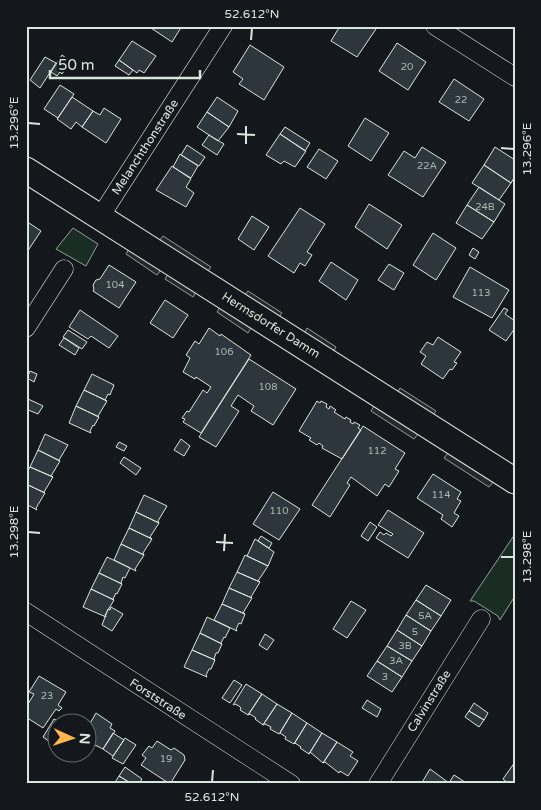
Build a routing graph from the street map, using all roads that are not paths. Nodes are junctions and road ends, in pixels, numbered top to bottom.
1 (223, 26) edge
2 (435, 26) edge
3 (515, 77) edge
4 (26, 170) edge
5 (100, 216) junction
6 (64, 269) dead end
7 (26, 328) edge
8 (515, 481) edge
9 (26, 612) edge
10 (481, 619) dead end
11 (292, 784) edge
12 (378, 784) edge

1 - 5 street, Melanchthonstraße
2 - 3 street
4 - 5 main road, Hermsdorfer Damm
5 - 8 main road, Hermsdorfer Damm
6 - 7 street
9 - 11 street, Forststraße
10 - 12 street, Calvinstraße

